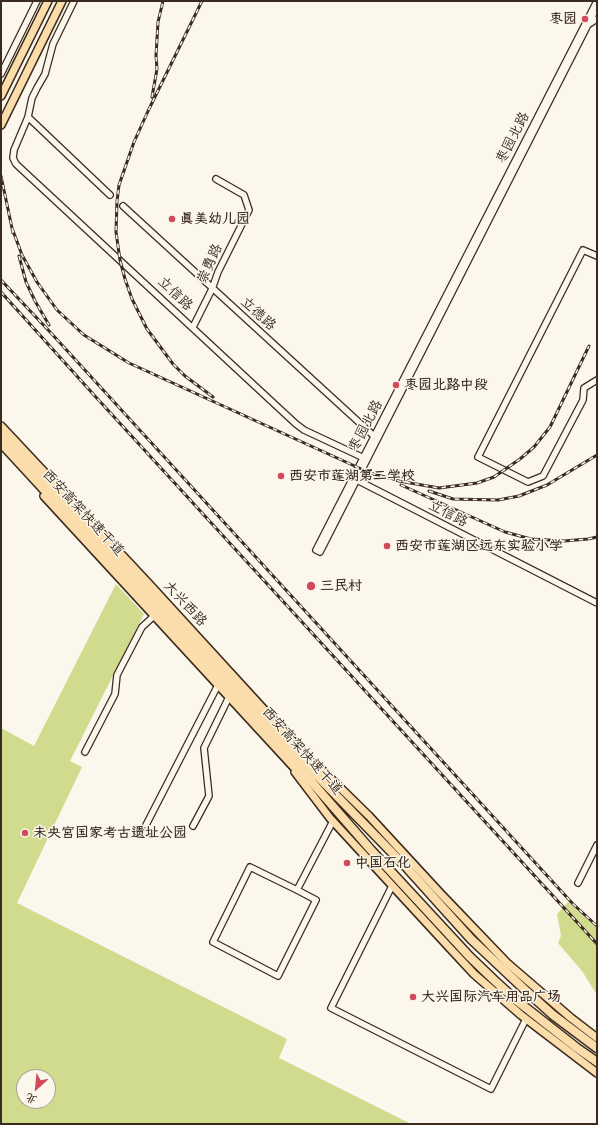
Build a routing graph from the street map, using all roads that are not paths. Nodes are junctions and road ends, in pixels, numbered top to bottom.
1 (37, 1) edge
2 (48, 1) edge
3 (62, 1) edge
4 (74, 1) edge
5 (597, 1) edge
6 (597, 7) edge
7 (597, 19) edge
8 (586, 28) junction
9 (1, 74) edge
10 (1, 96) edge
11 (28, 117) junction
12 (1, 124) edge
13 (216, 179) dead end
14 (110, 195) dead end
15 (123, 206) dead end
16 (597, 256) edge
17 (212, 289) junction
18 (193, 327) junction
19 (597, 380) edge
20 (1, 426) edge
21 (1, 432) edge
22 (376, 438) junction
23 (1, 443) edge
24 (1, 448) edge
25 (365, 458) junction
26 (355, 479) junction
27 (597, 603) edge
28 (154, 616) junction
29 (218, 685) junction
30 (229, 697) junction
31 (285, 747) junction
32 (301, 750) junction
33 (85, 752) dead end
34 (287, 760) junction
35 (345, 804) junction
36 (338, 811) junction
37 (333, 821) junction
38 (146, 825) dead end
39 (193, 826) dead end
40 (597, 845) edge
41 (578, 882) dead end
42 (392, 886) junction
43 (297, 890) junction
44 (526, 1019) junction
45 (597, 1038) edge
46 (597, 1048) edge
47 (597, 1062) edge
48 (597, 1073) edge

1 - 9 street
2 - 10 main road
3 - 12 main road
4 - 11 street, 立信路
5 - 22 street, 枣园北路
6 - 8 street, 枣园北路
7 - 8 street
8 - 22 street, 枣园北路
11 - 14 street
11 - 18 street, 立信路
13 - 17 street, 崇勇路
15 - 17 street, 立德路
16 - 19 street
17 - 18 street, 崇勇路
17 - 22 street, 立德路
18 - 25 street, 立信路
20 - 32 main road, 大兴西路
21 - 31 highway, 西安高架快速干道
22 - 25 street, 枣园北路
23 - 31 highway, 西安高架快速干道
24 - 28 main road
25 - 26 street, 枣园北路
26 - 26 street, 枣园北路
26 - 27 street, 立信路
28 - 29 main road
28 - 33 street
29 - 30 main road
29 - 38 street
30 - 34 main road
30 - 39 street
31 - 35 highway, 西安高架快速干道
31 - 36 highway, 西安高架快速干道
32 - 35 main road, 大兴西路
32 - 45 main road
34 - 36 main road
34 - 37 main road
35 - 46 highway, 西安高架快速干道
36 - 47 highway, 西安高架快速干道
37 - 42 main road
37 - 43 street
40 - 41 street
42 - 44 main road
42 - 44 street
43 - 43 street
44 - 48 main road

